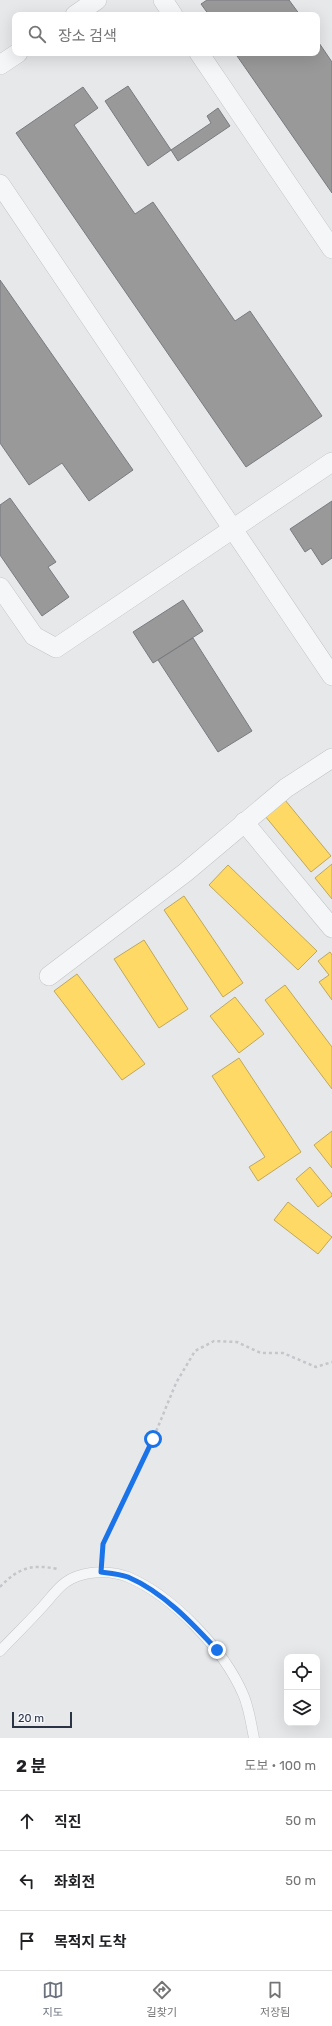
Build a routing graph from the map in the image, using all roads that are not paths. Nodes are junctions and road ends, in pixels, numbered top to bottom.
1 (97, 0) edge
2 (163, 0) edge
3 (79, 12) edge
4 (171, 12) edge
5 (14, 56) edge
6 (201, 56) edge
7 (0, 65) edge
8 (0, 184) edge
9 (332, 249) edge
10 (332, 462) edge
11 (232, 528) junction
12 (0, 587) edge
13 (332, 676) edge
14 (332, 758) edge
15 (244, 822) junction
16 (332, 928) edge
17 (49, 976) dead end
18 (0, 1651) edge
19 (254, 1738) edge

1 - 3 street
2 - 4 street
5 - 7 street
6 - 9 street
8 - 11 street
10 - 11 street
11 - 12 street
11 - 13 street
14 - 15 street
15 - 16 street
15 - 17 street
18 - 19 lane

